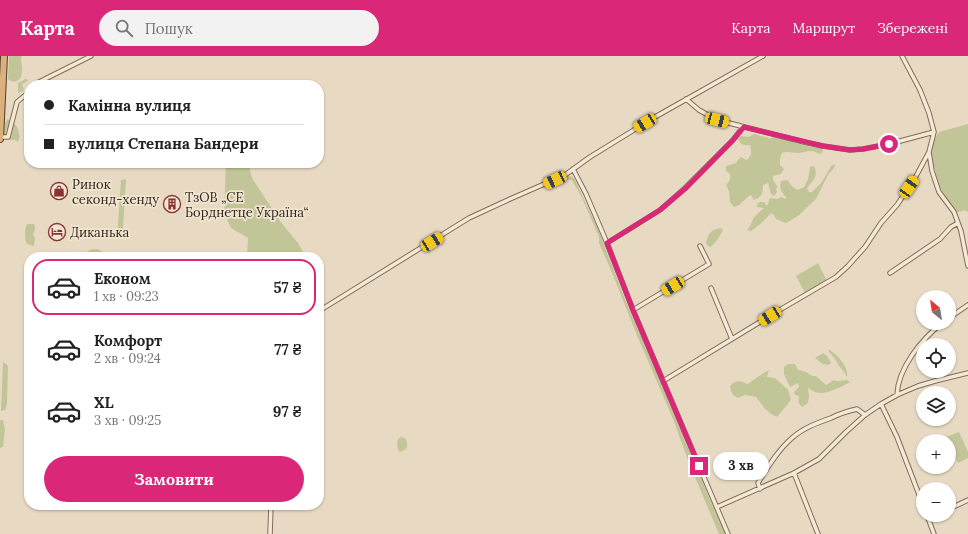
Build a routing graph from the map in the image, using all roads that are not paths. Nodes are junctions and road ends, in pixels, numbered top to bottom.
1 (4, 56) edge
2 (91, 56) edge
3 (762, 56) edge
4 (902, 56) edge
5 (43, 80) edge
6 (24, 97) edge
7 (686, 99) junction
8 (744, 127) junction
9 (934, 132) junction
10 (0, 138) edge
11 (929, 152) junction
12 (573, 169) junction
13 (958, 223) junction
14 (607, 243) junction
15 (700, 246) dead end
16 (968, 266) edge
17 (890, 273) dead end
18 (711, 288) dead end
19 (968, 304) edge
20 (324, 308) edge
21 (633, 310) junction
22 (956, 313) edge
23 (934, 330) edge
24 (732, 339) junction
25 (968, 373) edge
26 (663, 380) junction
27 (897, 396) junction
28 (881, 404) junction
29 (865, 415) junction
30 (794, 473) junction
31 (916, 487) edge
32 (760, 489) junction
33 (968, 500) edge
34 (956, 506) edge
35 (717, 507) junction
36 (271, 510) edge
37 (929, 522) edge
38 (270, 534) edge
39 (728, 534) edge
40 (818, 534) edge
41 (934, 534) edge

1 - 10 highway
2 - 5 street
3 - 7 street
4 - 9 street
6 - 10 street
7 - 8 street
7 - 12 street
8 - 9 street
8 - 14 street
9 - 11 street
11 - 13 street
11 - 24 street
12 - 14 street
12 - 20 street
13 - 16 street
13 - 17 street
14 - 21 street
15 - 21 street
18 - 24 street
19 - 22 street
21 - 26 street
23 - 27 street
24 - 26 street
25 - 27 street
26 - 35 street
27 - 28 street
28 - 29 street
28 - 31 street
29 - 30 street
29 - 32 street
30 - 32 street
30 - 40 street
32 - 35 street
33 - 34 street
35 - 39 street
36 - 38 street
37 - 41 street

